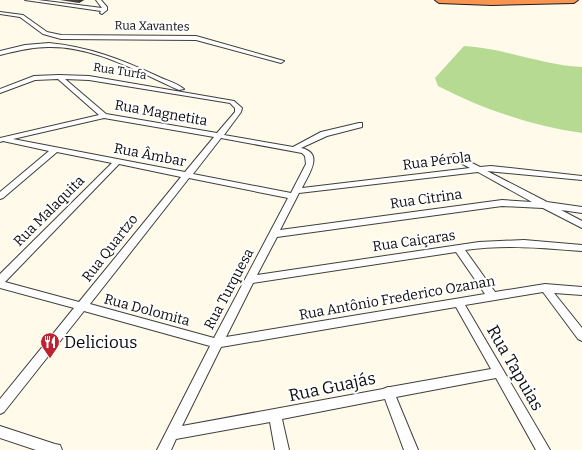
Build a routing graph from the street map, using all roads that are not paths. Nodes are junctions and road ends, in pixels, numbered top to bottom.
1 (27, 0) edge
2 (98, 0) edge
3 (439, 0) edge
4 (480, 0) edge
5 (550, 0) edge
6 (574, 0) edge
7 (464, 2) junction
8 (105, 10) junction
9 (0, 13) edge
10 (100, 16) dead end
11 (45, 33) junction
12 (61, 37) junction
13 (39, 41) junction
14 (28, 46) junction
15 (0, 48) edge
16 (19, 48) junction
17 (0, 53) edge
18 (281, 61) dead end
19 (59, 77) junction
20 (0, 91) edge
21 (193, 94) junction
22 (237, 105) joint
23 (104, 116) junction
24 (359, 125) dead end
25 (219, 136) junction
26 (1, 140) edge
27 (56, 149) junction
28 (294, 149) junction
29 (454, 156) dead end
30 (117, 162) junction
31 (477, 169) junction
32 (186, 176) junction
33 (582, 178) edge
34 (294, 194) junction
35 (0, 196) edge
36 (546, 205) junction
37 (582, 210) edge
38 (582, 225) edge
39 (273, 234) junction
40 (582, 248) edge
41 (459, 249) junction
42 (0, 280) edge
43 (250, 280) junction
44 (0, 284) edge
45 (545, 288) junction
46 (582, 291) edge
47 (493, 296) junction
48 (459, 303) junction
49 (82, 307) junction
50 (582, 336) edge
51 (217, 343) junction
52 (498, 373) junction
53 (388, 392) junction
54 (0, 408) edge
55 (275, 416) junction
56 (0, 432) edge
57 (172, 434) junction
58 (55, 450) edge
59 (164, 450) edge
60 (282, 450) edge
61 (410, 450) edge
62 (543, 450) edge

1 - 8 street
2 - 8 street
3 - 7 highway
4 - 7 highway
5 - 6 highway
6 - 7 highway
8 - 10 street
9 - 11 street
11 - 12 street, Rua Xavantes
11 - 13 street
12 - 13 street
12 - 18 street, Rua Xavantes
13 - 14 street
14 - 16 street
14 - 21 street
15 - 16 street
16 - 17 street
19 - 20 street, Rua Turfa
19 - 21 street, Rua Turfa
19 - 23 street
21 - 22 street, Rua Turfa
22 - 25 street, Rua Quartzo
23 - 25 street, Rua Magnetita
23 - 26 street, Rua Magnetita
24 - 28 street
25 - 28 street, Rua Magnetita
25 - 32 street, Rua Quartzo
26 - 27 street, Rua Âmbar
27 - 30 street, Rua Âmbar
27 - 35 street
28 - 34 street, Rua Turquesa
29 - 31 street
30 - 32 street, Rua Âmbar
30 - 42 street, Rua Malaquita
31 - 33 street, Rua Pérola
31 - 34 street, Rua Pérola
31 - 36 street
32 - 34 street, Rua Âmbar
32 - 49 street, Rua Quartzo
34 - 39 street, Rua Turquesa
36 - 37 street, Rua Citrina
36 - 38 street
36 - 39 street, Rua Citrina
39 - 43 street, Rua Turquesa
40 - 41 street, Rua Caiçaras
41 - 43 street, Rua Caiçaras
41 - 47 street
43 - 51 street, Rua Turquesa
44 - 49 street, Rua Dolomita
45 - 46 street, Rua Antônio Frederico Ozanan
45 - 47 street, Rua Antônio Frederico Ozanan
45 - 50 street
47 - 48 street, Rua Antônio Frederico Ozanan
48 - 51 street, Rua Antônio Frederico Ozanan
48 - 52 street, Rua Tapuias
49 - 51 street, Rua Dolomita
49 - 54 street, Rua Quartzo
51 - 57 street, Rua Turquesa
52 - 53 street, Rua Guajás
52 - 62 street, Rua Tapuias
53 - 55 street, Rua Guajás
53 - 61 street
55 - 57 street, Rua Guajás
55 - 60 street
56 - 58 street
57 - 59 street, Rua Turquesa

